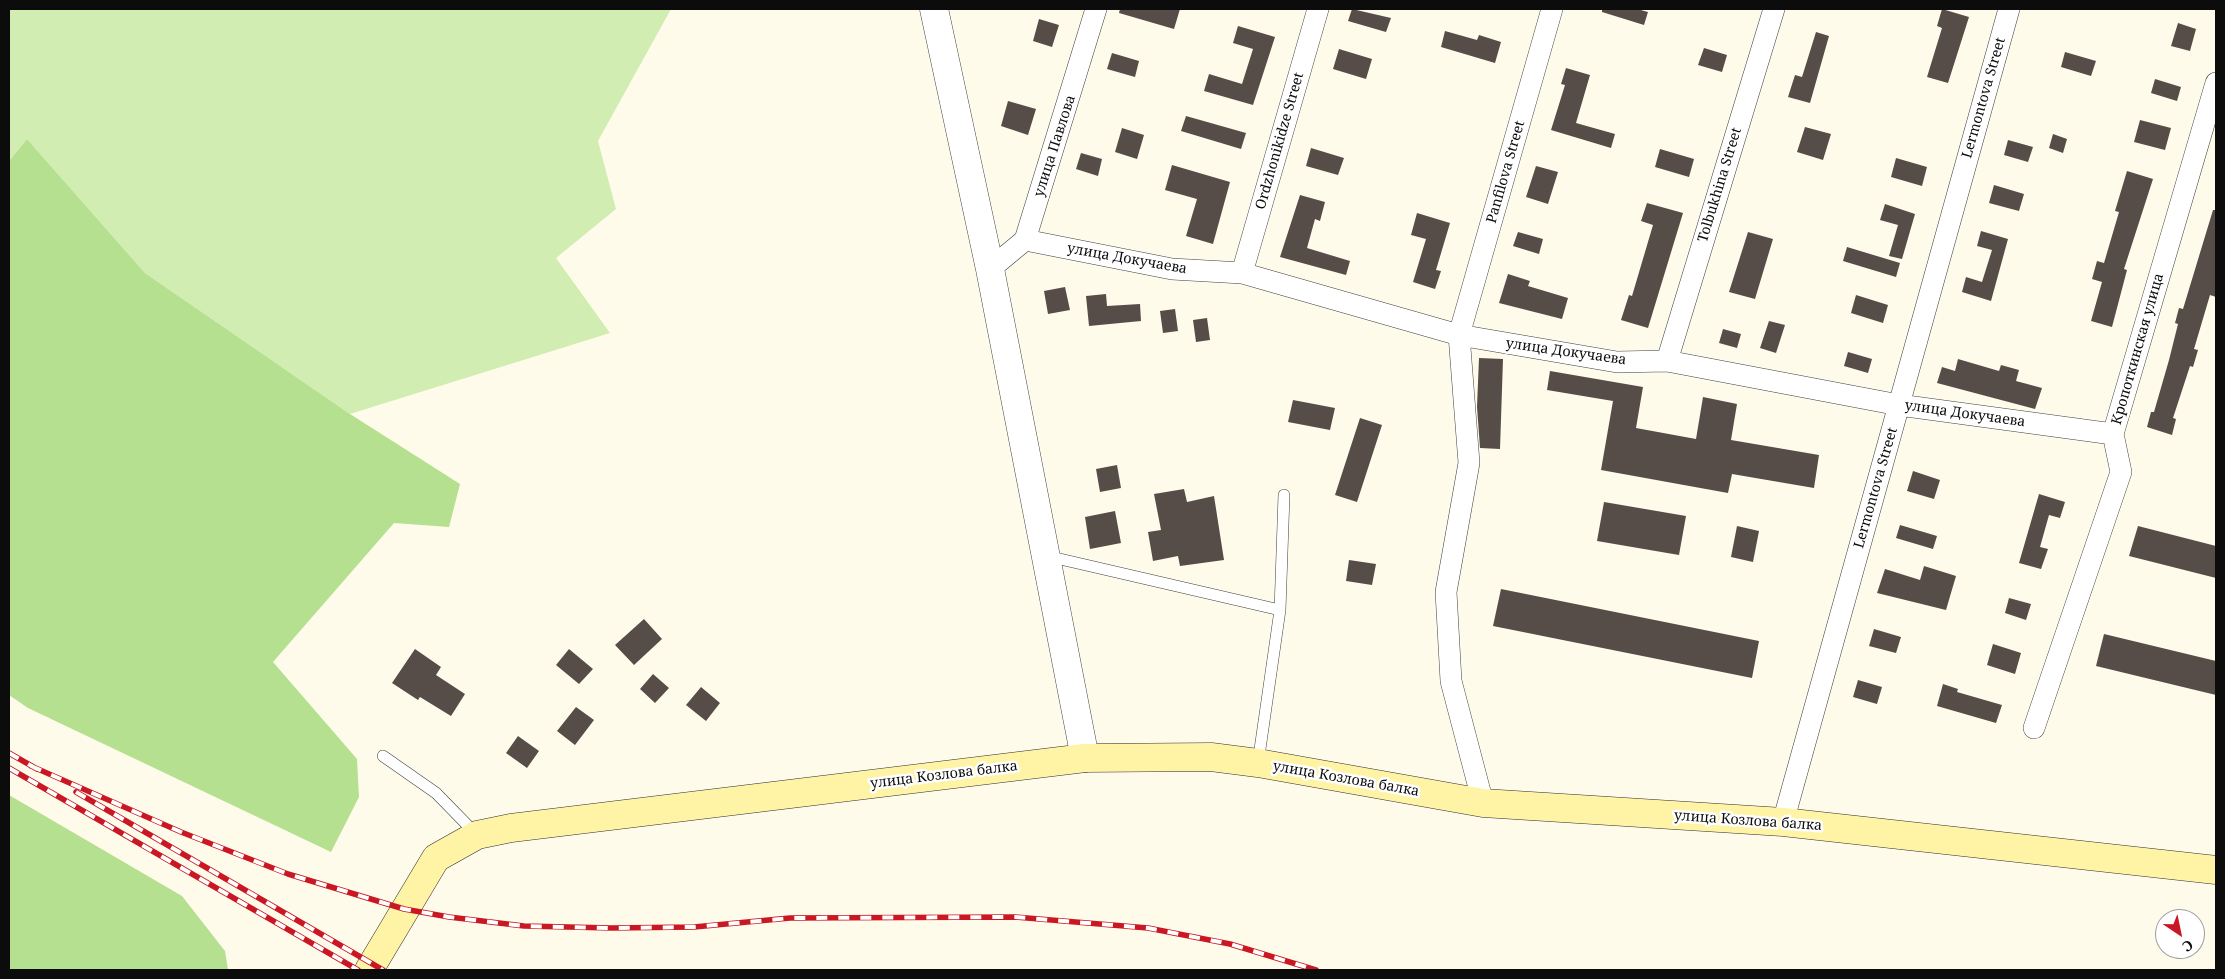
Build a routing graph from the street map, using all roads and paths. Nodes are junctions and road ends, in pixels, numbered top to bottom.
1 (934, 9) edge
2 (1096, 9) edge
3 (1318, 9) edge
4 (1552, 9) edge
5 (1774, 9) edge
6 (2009, 9) edge
7 (2216, 83) edge
8 (1025, 240) junction
9 (990, 269) junction
10 (1242, 273) junction
11 (1459, 335) junction
12 (1667, 361) junction
13 (1899, 405) junction
14 (2112, 434) junction
15 (1284, 495) dead end
16 (1046, 555) junction
17 (1280, 610) junction
18 (2034, 728) dead end
19 (383, 756) dead end
20 (1085, 758) junction
21 (1258, 762) junction
22 (1483, 804) junction
23 (1783, 822) junction
24 (477, 835) junction
25 (2216, 870) edge
26 (369, 970) edge

1 - 9 street
2 - 8 street, улица Павлова
3 - 10 street, Ordzhonikidze Street
4 - 11 street, Panfilova Street
5 - 12 street, Tolbukhina Street
6 - 13 street, Lermontova Street
7 - 14 street, Кропоткинская улица
8 - 9 street
8 - 10 street, улица Докучаева
9 - 16 street
10 - 11 street, улица Докучаева
11 - 12 street, улица Докучаева
11 - 22 street
12 - 13 street, улица Докучаева
13 - 14 street, улица Докучаева
13 - 23 street, Lermontova Street
14 - 18 street, Кропоткинская улица
15 - 17 lane
16 - 17 lane
16 - 20 street
17 - 21 lane
19 - 24 lane
20 - 21 main road, улица Козлова балка
20 - 24 main road, улица Козлова балка
21 - 22 main road, улица Козлова балка
22 - 23 main road, улица Козлова балка
23 - 25 main road, улица Козлова балка
24 - 26 main road, улица Козлова балка

